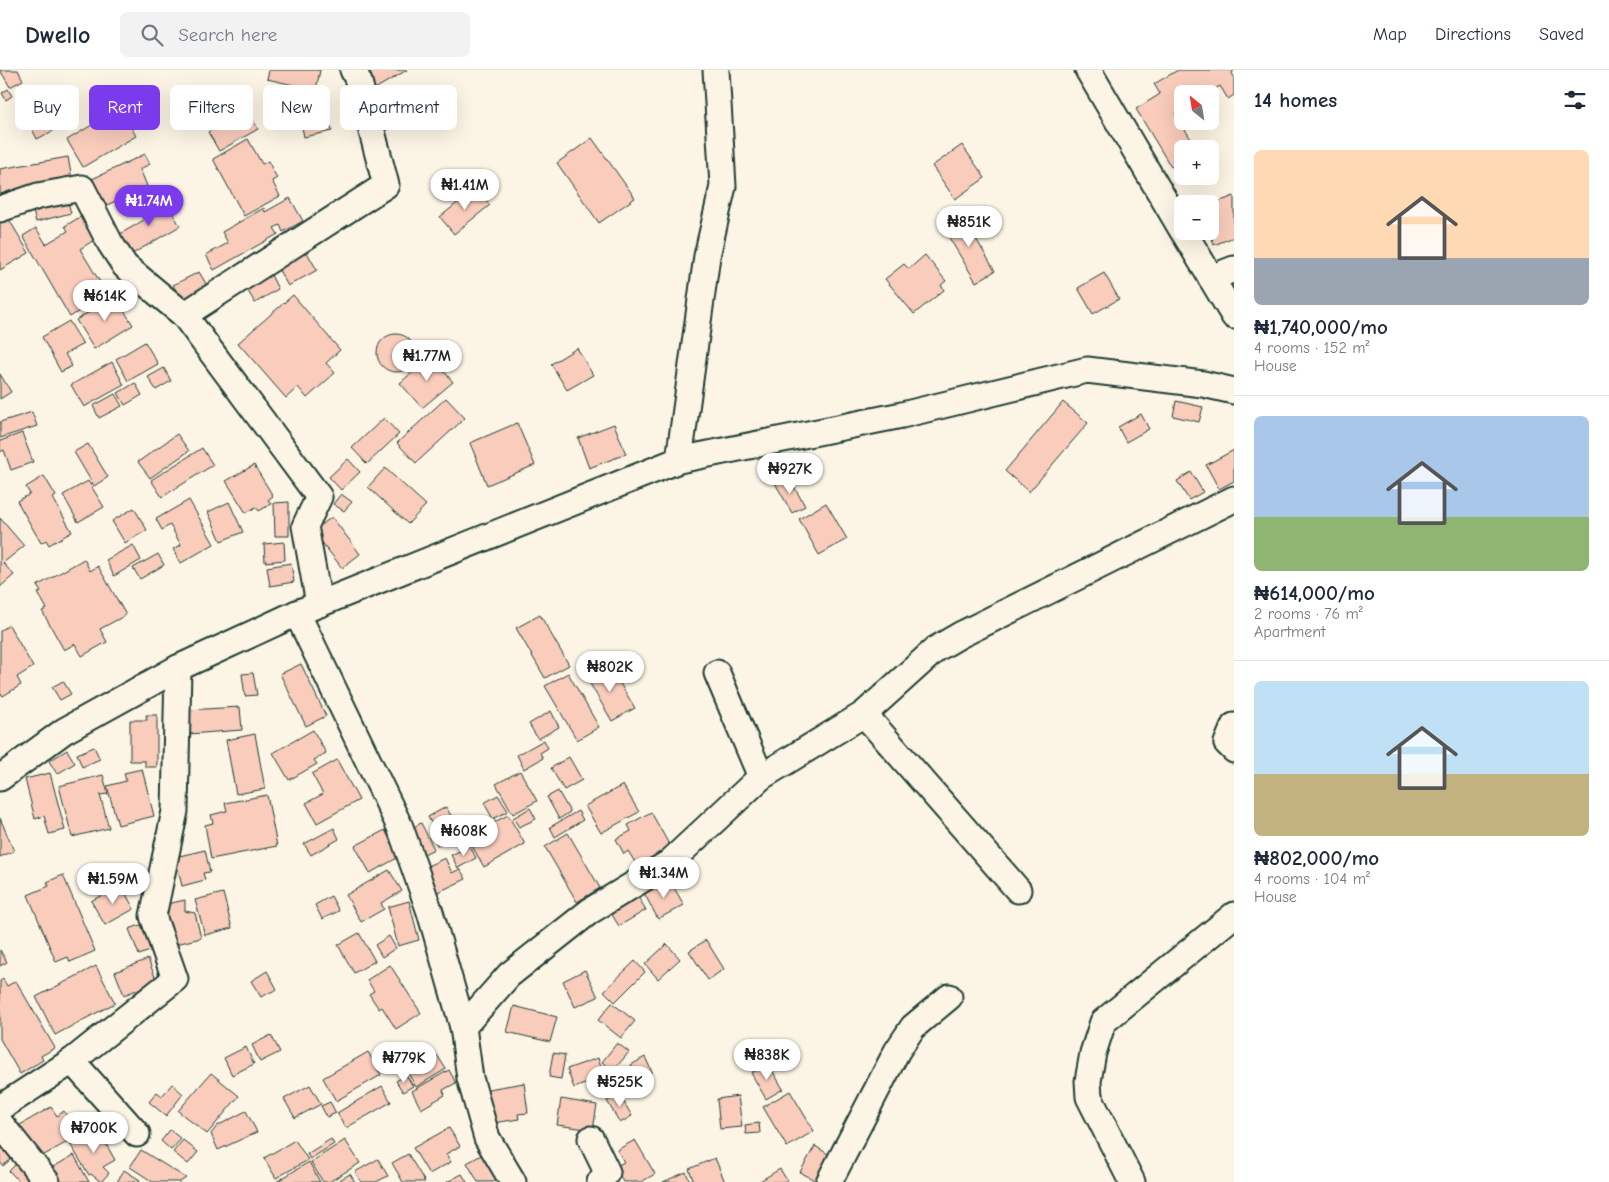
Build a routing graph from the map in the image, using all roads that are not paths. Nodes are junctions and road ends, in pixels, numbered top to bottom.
1 (353, 70) edge
2 (716, 70) edge
3 (1088, 70) edge
4 (0, 208) edge
5 (1174, 216) edge
6 (1188, 240) edge
7 (1234, 269) edge
8 (1211, 278) junction
9 (184, 315) junction
10 (1234, 316) edge
11 (1234, 391) edge
12 (679, 460) junction
13 (1234, 499) edge
14 (308, 608) junction
15 (178, 668) junction
16 (717, 673) dead end
17 (864, 714) junction
18 (1234, 726) edge
19 (1234, 750) edge
20 (761, 777) junction
21 (0, 778) edge
22 (1018, 890) dead end
23 (1234, 915) edge
24 (949, 997) dead end
25 (463, 1027) junction
26 (72, 1061) junction
27 (0, 1108) edge
28 (0, 1123) edge
29 (137, 1134) dead end
30 (591, 1139) dead end
31 (47, 1182) edge
32 (513, 1182) edge
33 (600, 1182) edge
34 (829, 1182) edge
35 (1132, 1182) edge

1 - 9 street
2 - 12 street
3 - 5 street
4 - 9 street
6 - 8 street
7 - 8 street
8 - 10 street
9 - 14 street
11 - 12 street
12 - 14 street
13 - 17 street
14 - 15 street
14 - 25 street
15 - 21 street
15 - 26 street
16 - 20 street
17 - 20 street
17 - 22 street
18 - 19 street
20 - 25 street
23 - 35 street
24 - 34 street
25 - 32 street
26 - 27 street
26 - 29 street
28 - 31 street
30 - 33 street

